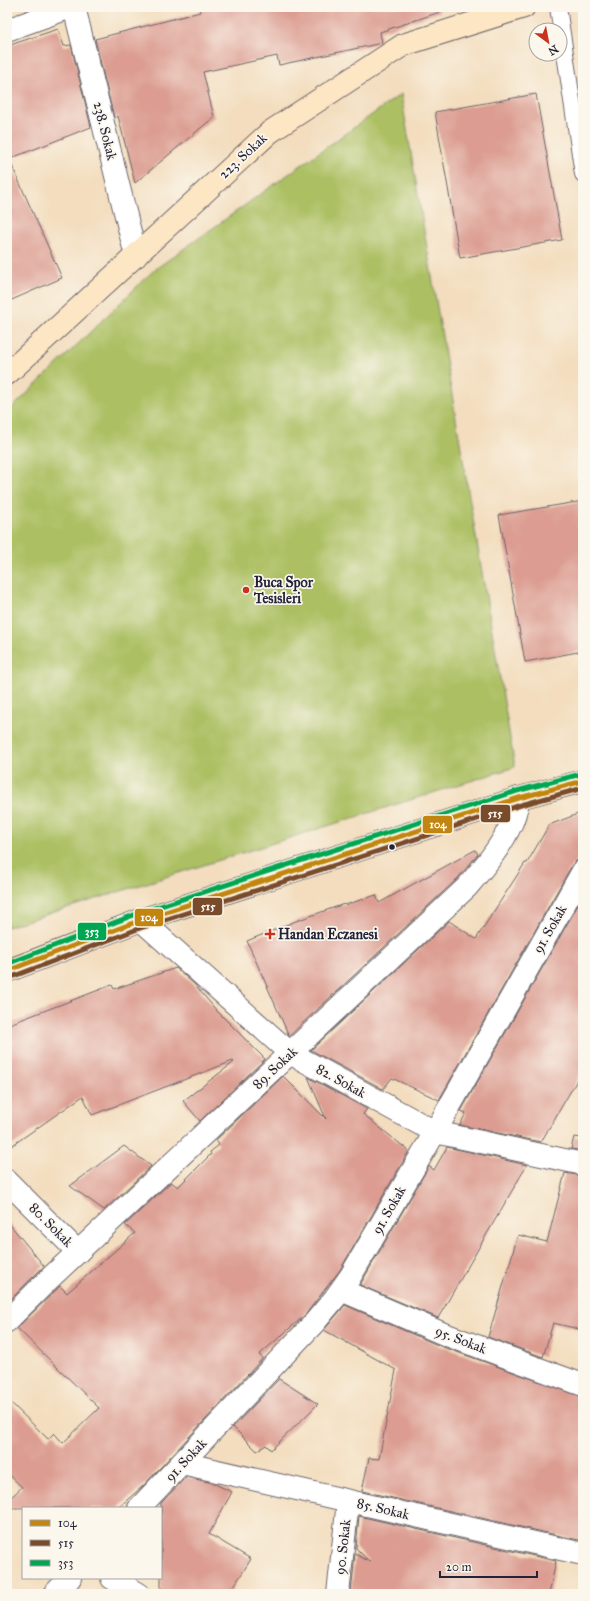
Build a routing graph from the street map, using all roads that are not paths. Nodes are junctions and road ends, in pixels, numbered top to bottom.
1 (72, 7) edge
2 (524, 7) edge
3 (558, 7) edge
4 (7, 30) edge
5 (583, 174) edge
6 (136, 256) junction
7 (7, 374) edge
8 (583, 781) edge
9 (519, 798) junction
10 (583, 870) edge
11 (141, 920) junction
12 (7, 971) edge
13 (290, 1053) junction
14 (435, 1132) junction
15 (583, 1164) edge
16 (7, 1181) edge
17 (78, 1252) junction
18 (341, 1290) junction
19 (7, 1321) edge
20 (583, 1385) edge
21 (182, 1463) junction
22 (348, 1501) junction
23 (140, 1507) edge
24 (583, 1554) edge
25 (69, 1579) edge
26 (114, 1579) edge
27 (54, 1594) edge
28 (139, 1594) edge
29 (338, 1594) edge

1 - 4 street
1 - 6 street, 238. Sokak
2 - 6 street, 223. Sokak
3 - 5 lane
6 - 7 street, 223. Sokak
8 - 9 main road
9 - 11 main road
9 - 13 street, 89. Sokak
10 - 14 street, 91. Sokak
11 - 12 main road
11 - 13 street, 82. Sokak
13 - 14 street, 82. Sokak
13 - 17 street, 89. Sokak
14 - 15 street, 82. Sokak
14 - 18 street, 91. Sokak
16 - 17 street, 80. Sokak
17 - 19 street, 89. Sokak
18 - 20 street, 95. Sokak
18 - 21 street, 91. Sokak
21 - 22 street, 85. Sokak
21 - 23 street, 91. Sokak
22 - 24 street, 85. Sokak
22 - 29 street, 90. Sokak
25 - 27 street
26 - 28 street

